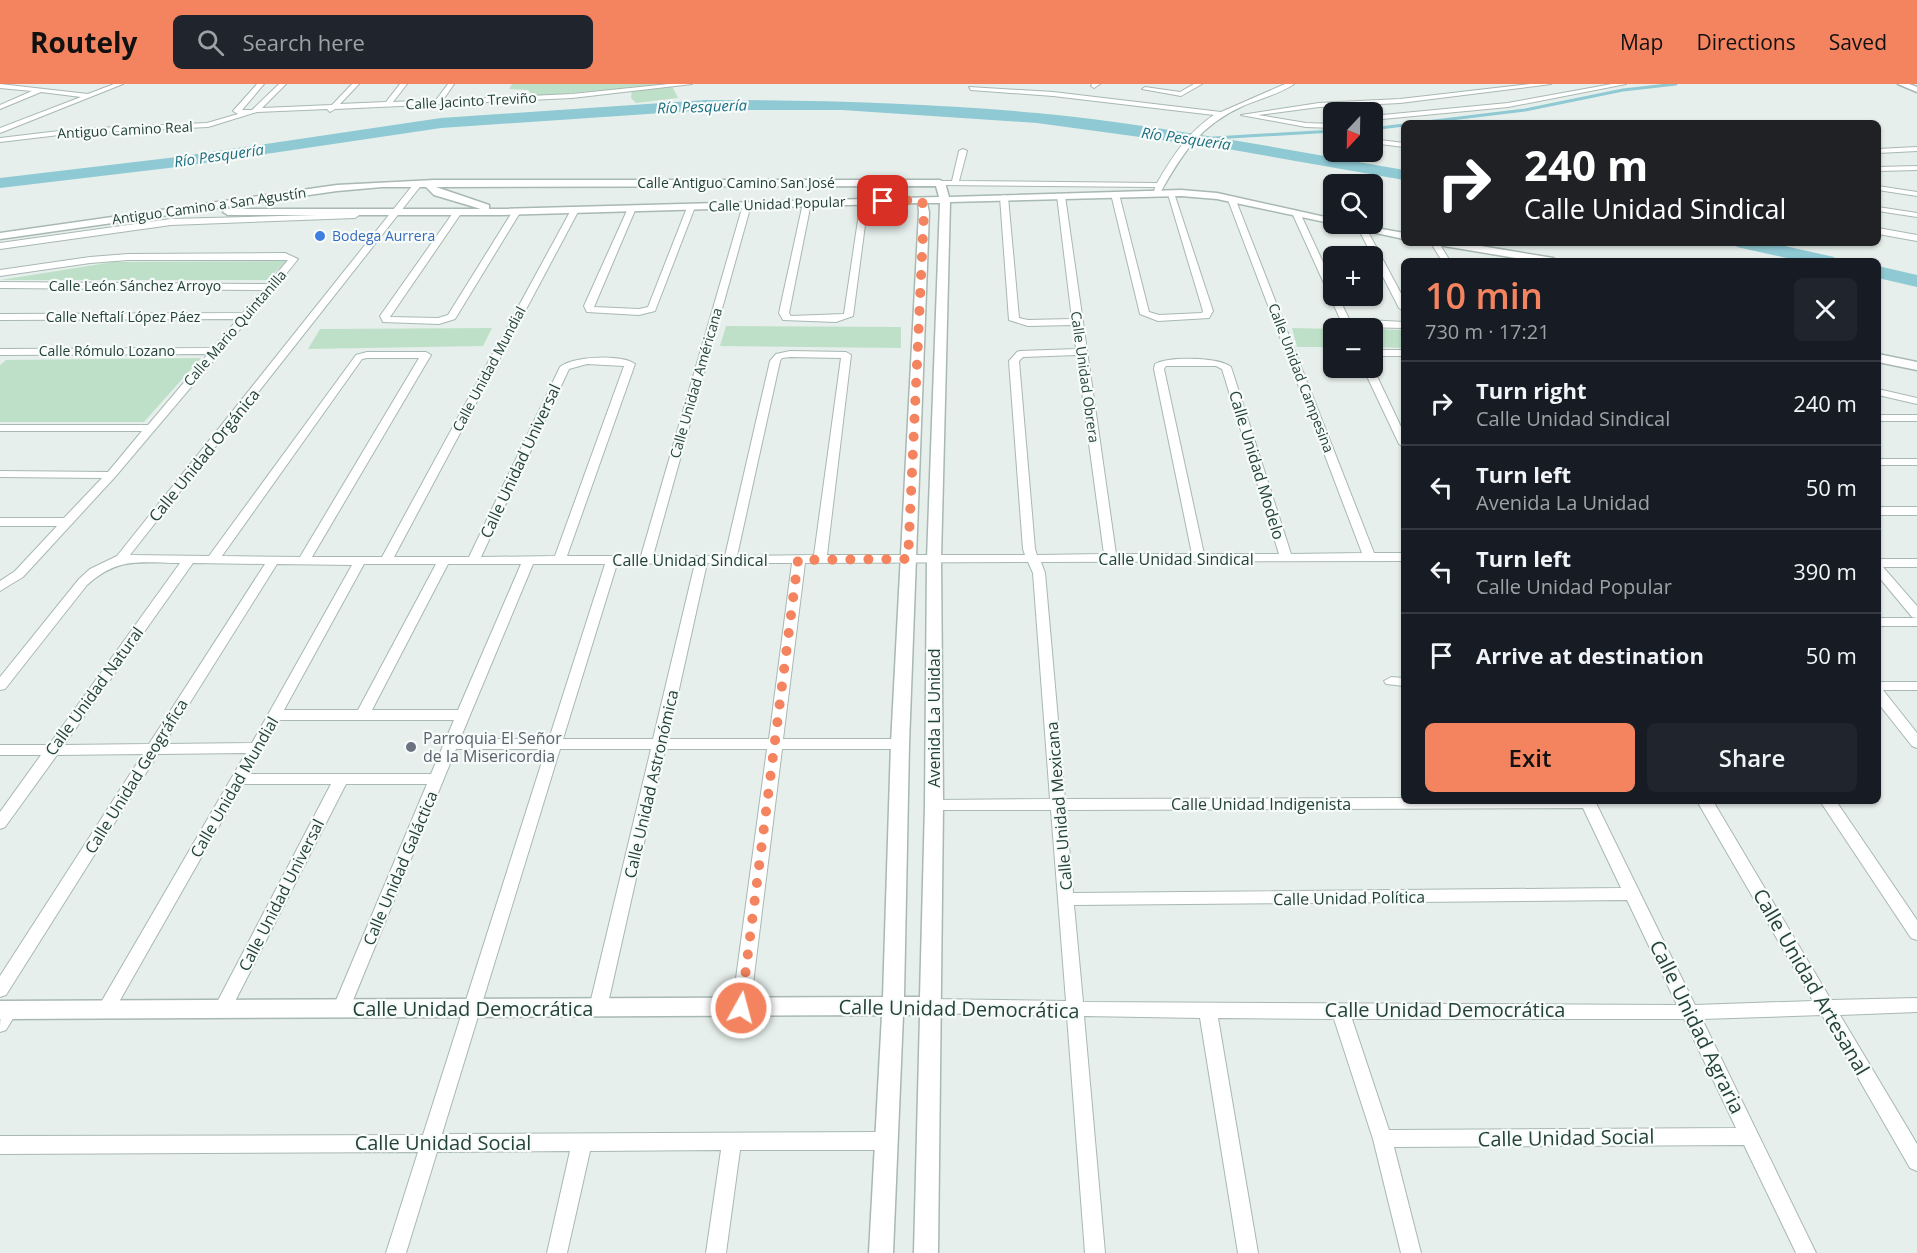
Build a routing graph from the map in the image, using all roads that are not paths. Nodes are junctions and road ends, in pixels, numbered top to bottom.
1 (120, 84) edge
2 (261, 84) edge
3 (283, 84) edge
4 (356, 84) edge
5 (404, 84) edge
6 (451, 84) edge
7 (690, 84) edge
8 (1150, 84) edge
9 (1199, 84) edge
10 (1291, 84) edge
11 (1548, 84) edge
12 (1623, 84) edge
13 (1902, 84) edge
14 (0, 86) edge
15 (971, 88) dead end
16 (41, 90) junction
17 (1917, 90) edge
18 (87, 95) junction
19 (437, 103) junction
20 (387, 105) junction
21 (0, 107) edge
22 (335, 107) junction
23 (1282, 111) junction
24 (252, 112) junction
25 (1225, 113) junction
26 (1245, 115) junction
27 (1255, 117) junction
28 (1383, 117) edge
29 (1323, 126) edge
30 (0, 131) edge
31 (0, 141) edge
32 (1383, 142) edge
33 (1401, 145) edge
34 (1917, 149) edge
35 (963, 151) dead end
36 (1881, 151) edge
37 (1917, 168) edge
38 (1881, 169) edge
39 (419, 183) junction
40 (434, 183) junction
41 (955, 183) junction
42 (382, 184) junction
43 (1881, 188) edge
44 (1087, 189) junction
45 (1158, 189) junction
46 (942, 192) junction
47 (1170, 193) junction
48 (1116, 194) junction
49 (1917, 194) edge
50 (1061, 196) junction
51 (1004, 197) junction
52 (922, 200) junction
53 (1232, 200) junction
54 (864, 202) junction
55 (807, 203) junction
56 (747, 205) junction
57 (691, 207) junction
58 (632, 208) junction
59 (1881, 209) edge
60 (575, 210) junction
61 (361, 211) junction
62 (517, 211) junction
63 (398, 212) junction
64 (501, 212) junction
65 (458, 213) junction
66 (1297, 215) junction
67 (1917, 215) edge
68 (163, 217) junction
69 (275, 218) junction
70 (1323, 220) edge
71 (1383, 232) edge
72 (1881, 232) edge
73 (1365, 234) edge
74 (1401, 235) edge
75 (0, 238) edge
76 (1917, 238) edge
77 (0, 246) edge
78 (1462, 246) edge
79 (1535, 258) edge
80 (0, 273) edge
81 (0, 285) edge
82 (271, 287) junction
83 (1401, 302) edge
84 (245, 316) junction
85 (0, 317) edge
86 (1077, 322) junction
87 (1401, 325) edge
88 (215, 351) junction
89 (0, 352) edge
90 (1081, 352) junction
91 (1383, 353) edge
92 (1401, 353) edge
93 (1881, 359) edge
94 (1917, 366) edge
95 (1373, 378) edge
96 (1881, 393) edge
97 (1917, 401) edge
98 (1881, 418) edge
99 (1917, 418) edge
100 (0, 428) edge
101 (149, 428) junction
102 (1401, 438) edge
103 (1881, 462) edge
104 (1917, 462) edge
105 (0, 474) edge
106 (111, 475) junction
107 (1881, 511) edge
108 (1917, 511) edge
109 (0, 522) edge
110 (68, 522) junction
111 (1369, 557) junction
112 (1401, 557) edge
113 (1199, 558) junction
114 (1286, 558) junction
115 (121, 559) junction
116 (908, 559) junction
117 (934, 559) junction
118 (1111, 559) junction
119 (189, 560) junction
120 (213, 560) junction
121 (529, 560) junction
122 (560, 560) junction
123 (612, 560) junction
124 (646, 560) junction
125 (702, 560) junction
126 (730, 560) junction
127 (798, 560) junction
128 (820, 560) junction
129 (1034, 560) junction
130 (273, 561) junction
131 (304, 561) junction
132 (360, 561) junction
133 (386, 561) junction
134 (444, 561) junction
135 (473, 561) junction
136 (1881, 563) edge
137 (1917, 563) edge
138 (1881, 572) edge
139 (0, 574) edge
140 (19, 574) junction
141 (0, 587) edge
142 (1917, 614) edge
143 (1881, 622) edge
144 (1917, 622) edge
145 (0, 686) edge
146 (1881, 686) edge
147 (1917, 686) edge
148 (1881, 697) edge
149 (274, 715) junction
150 (363, 715) junction
151 (461, 715) junction
152 (1917, 743) edge
153 (450, 744) junction
154 (900, 744) junction
155 (555, 745) junction
156 (660, 746) junction
157 (775, 746) junction
158 (154, 748) junction
159 (256, 748) junction
160 (52, 749) junction
161 (0, 750) edge
162 (239, 779) junction
163 (340, 779) junction
164 (438, 779) junction
165 (1401, 803) edge
166 (934, 804) junction
167 (1588, 804) edge
168 (1707, 804) edge
169 (1830, 804) edge
170 (1058, 805) junction
171 (0, 823) edge
172 (1632, 894) junction
173 (1067, 899) junction
174 (1917, 933) edge
175 (0, 990) edge
176 (1917, 1005) edge
177 (930, 1006) junction
178 (893, 1007) junction
179 (598, 1008) junction
180 (741, 1008) junction
181 (1826, 1008) junction
182 (472, 1009) junction
183 (222, 1010) junction
184 (341, 1010) junction
185 (1076, 1010) junction
186 (1341, 1010) junction
187 (105, 1011) junction
188 (1208, 1011) junction
189 (1689, 1012) junction
190 (3, 1015) edge
191 (1750, 1136) junction
192 (1382, 1139) junction
193 (886, 1141) junction
194 (582, 1142) junction
195 (732, 1142) junction
196 (430, 1143) junction
197 (0, 1145) edge
198 (1917, 1162) edge
199 (396, 1253) edge
200 (557, 1253) edge
201 (716, 1253) edge
202 (881, 1253) edge
203 (926, 1253) edge
204 (1095, 1253) edge
205 (1248, 1253) edge
206 (1411, 1253) edge
207 (1806, 1253) edge

1 - 18 street
2 - 24 street
3 - 24 street
4 - 22 street
5 - 20 street
6 - 19 street
7 - 19 street, Calle Jacinto Treviño
8 - 9 street
10 - 25 street
11 - 23 street
12 - 28 street
13 - 17 street
14 - 16 street
15 - 25 street
16 - 18 street
16 - 21 street
18 - 30 street
19 - 20 street, Calle Jacinto Treviño
20 - 22 street, Calle Jacinto Treviño
22 - 24 street, Antiguo Camino Real
23 - 26 street
23 - 27 street
24 - 31 street, Antiguo Camino Real
25 - 26 street
25 - 45 street
26 - 27 street
27 - 29 street
32 - 33 street
34 - 36 street
35 - 41 street
37 - 38 street
39 - 40 street, Calle Antiguo Camino San José
39 - 42 street, Antiguo Camino a San Agustín
39 - 63 street, Calle Unidad Orgánica
40 - 46 street, Calle Antiguo Camino San José
40 - 64 street
41 - 44 street, Calle Antiguo Camino San José
41 - 46 street, Calle Antiguo Camino San José
42 - 61 street
42 - 75 street, Antiguo Camino a San Agustín
43 - 49 street
44 - 45 street, Calle Antiguo Camino San José
44 - 48 street, Calle Unidad Popular
44 - 50 street, Calle Unidad Popular
45 - 47 street, Calle Unidad Popular
45 - 48 street, Calle Unidad Popular
46 - 51 street, Calle Unidad Popular
46 - 52 street, Calle Unidad Popular
46 - 117 street, Avenida La Unidad
47 - 48 street
47 - 53 street, Calle Unidad Popular
50 - 51 street, Calle Unidad Popular
50 - 86 street, Calle Unidad Obrera
51 - 86 street
52 - 54 street, Calle Unidad Popular
52 - 116 street, Avenida La Unidad
53 - 66 street, Calle Unidad Popular
53 - 111 street, Calle Unidad Campesina
54 - 55 street, Calle Unidad Popular
54 - 55 street
55 - 56 street, Calle Unidad Popular
56 - 57 street, Calle Unidad Popular
56 - 124 street, Calle Unidad Américana
57 - 58 street, Calle Unidad Popular
57 - 58 street
58 - 60 street, Calle Unidad Popular
59 - 67 street
60 - 62 street, Calle Unidad Popular
60 - 133 street, Calle Unidad Mundial
61 - 63 street, Antiguo Camino a San Agustín
61 - 68 street, Antiguo Camino a San Agustín
61 - 69 street
62 - 64 street, Calle Unidad Popular
62 - 65 street
63 - 65 street, Calle Unidad Popular
63 - 115 street, Calle Unidad Orgánica
64 - 65 street, Calle Unidad Popular
66 - 70 street, Calle Unidad Popular
66 - 87 street
68 - 69 street
68 - 75 street, Antiguo Camino a San Agustín
69 - 77 street
71 - 74 street
72 - 76 street
73 - 83 street
78 - 79 street
80 - 82 street, Calle Mario Quintanilla
81 - 82 street, Calle León Sánchez Arroyo
82 - 84 street, Calle Mario Quintanilla
84 - 85 street, Calle Neftalí López Páez
84 - 88 street, Calle Mario Quintanilla
86 - 90 street, Calle Unidad Obrera
88 - 89 street, Calle Rómulo Lozano
88 - 101 street, Calle Mario Quintanilla
90 - 118 street, Calle Unidad Obrera
90 - 129 street, Calle Unidad Mexicana
91 - 92 street
93 - 94 street
95 - 102 street
96 - 97 street
98 - 99 street
100 - 101 street
101 - 106 street, Calle Mario Quintanilla
103 - 104 street
105 - 106 street
106 - 110 street, Calle Mario Quintanilla
107 - 108 street
109 - 110 street
110 - 140 street, Calle Mario Quintanilla
111 - 112 street, Calle Unidad Sindical
111 - 114 street, Calle Unidad Sindical
113 - 114 street, Calle Unidad Sindical
113 - 114 street, Calle Unidad Modelo
113 - 118 street, Calle Unidad Sindical
115 - 119 street, Calle Unidad Sindical
115 - 145 street, Calle Unidad Orgánica
116 - 117 street, Calle Unidad Sindical
116 - 128 street, Calle Unidad Sindical
116 - 154 street, Avenida La Unidad
117 - 129 street, Calle Unidad Sindical
117 - 166 street, Avenida La Unidad
118 - 129 street, Calle Unidad Sindical
119 - 120 street, Calle Unidad Sindical
119 - 160 street, Calle Unidad Natural
120 - 130 street, Calle Unidad Sindical
120 - 131 street
121 - 122 street, Calle Unidad Sindical
121 - 135 street, Calle Unidad Sindical
121 - 151 street, Calle Unidad Galáctica
122 - 123 street, Calle Unidad Sindical
122 - 135 street, Calle Unidad Universal
123 - 124 street, Calle Unidad Sindical
123 - 155 street
124 - 125 street, Calle Unidad Sindical
125 - 126 street, Calle Unidad Sindical
125 - 156 street, Calle Unidad Astronómica
126 - 127 street, Calle Unidad Sindical
126 - 128 street
127 - 128 street, Calle Unidad Sindical
127 - 157 street
129 - 170 street, Calle Unidad Mexicana
130 - 131 street, Calle Unidad Sindical
130 - 158 street, Calle Unidad Geográfica
131 - 132 street, Calle Unidad Sindical
132 - 133 street, Calle Unidad Sindical
132 - 149 street, Calle Unidad Mundial
133 - 134 street, Calle Unidad Sindical
134 - 135 street, Calle Unidad Sindical
134 - 150 street
136 - 137 street
138 - 142 street
139 - 140 street
140 - 141 street, Calle Mario Quintanilla
143 - 144 street
146 - 147 street
148 - 152 street
149 - 150 street
149 - 159 street, Calle Unidad Mundial
150 - 151 street
151 - 153 street, Calle Unidad Galáctica
153 - 155 street
153 - 164 street, Calle Unidad Galáctica
154 - 157 street
154 - 178 street, Avenida La Unidad
155 - 156 street
155 - 182 street
156 - 157 street
156 - 179 street, Calle Unidad Astronómica
157 - 180 street
158 - 159 street
158 - 160 street
158 - 175 street, Calle Unidad Geográfica
159 - 162 street, Calle Unidad Mundial
160 - 161 street
160 - 171 street, Calle Unidad Natural
162 - 163 street
162 - 187 street, Calle Unidad Mundial
163 - 164 street
163 - 183 street, Calle Unidad Universal
164 - 184 street, Calle Unidad Galáctica
165 - 170 street, Calle Unidad Indigenista
166 - 170 street, Calle Unidad Indigenista
166 - 177 street, Avenida La Unidad
167 - 172 street, Calle Unidad Agraria
168 - 181 street, Calle Unidad Artesanal
169 - 174 street
170 - 173 street, Calle Unidad Mexicana
172 - 173 street, Calle Unidad Política
172 - 189 street, Calle Unidad Agraria
173 - 185 street, Calle Unidad Mexicana
176 - 181 street, Calle Unidad Democrática
177 - 178 street, Calle Unidad Democrática
177 - 185 street, Calle Unidad Democrática
177 - 203 street, Avenida La Unidad
178 - 180 street, Calle Unidad Democrática
178 - 193 street, Avenida La Unidad
179 - 180 street, Calle Unidad Democrática
179 - 182 street, Calle Unidad Democrática
181 - 189 street, Calle Unidad Democrática
181 - 198 street, Calle Unidad Artesanal
182 - 184 street, Calle Unidad Democrática
182 - 196 street
183 - 184 street, Calle Unidad Democrática
183 - 187 street, Calle Unidad Democrática
185 - 188 street, Calle Unidad Democrática
185 - 204 street, Calle Unidad Mexicana
186 - 188 street, Calle Unidad Democrática
186 - 189 street, Calle Unidad Democrática
186 - 192 street
187 - 190 street, Calle Unidad Democrática
188 - 205 street
189 - 191 street, Calle Unidad Agraria
191 - 192 street, Calle Unidad Social
191 - 207 street, Calle Unidad Agraria
192 - 206 street
193 - 195 street, Calle Unidad Social
193 - 202 street, Avenida La Unidad
194 - 195 street, Calle Unidad Social
194 - 196 street, Calle Unidad Social
194 - 200 street
195 - 201 street
196 - 197 street, Calle Unidad Social
196 - 199 street

